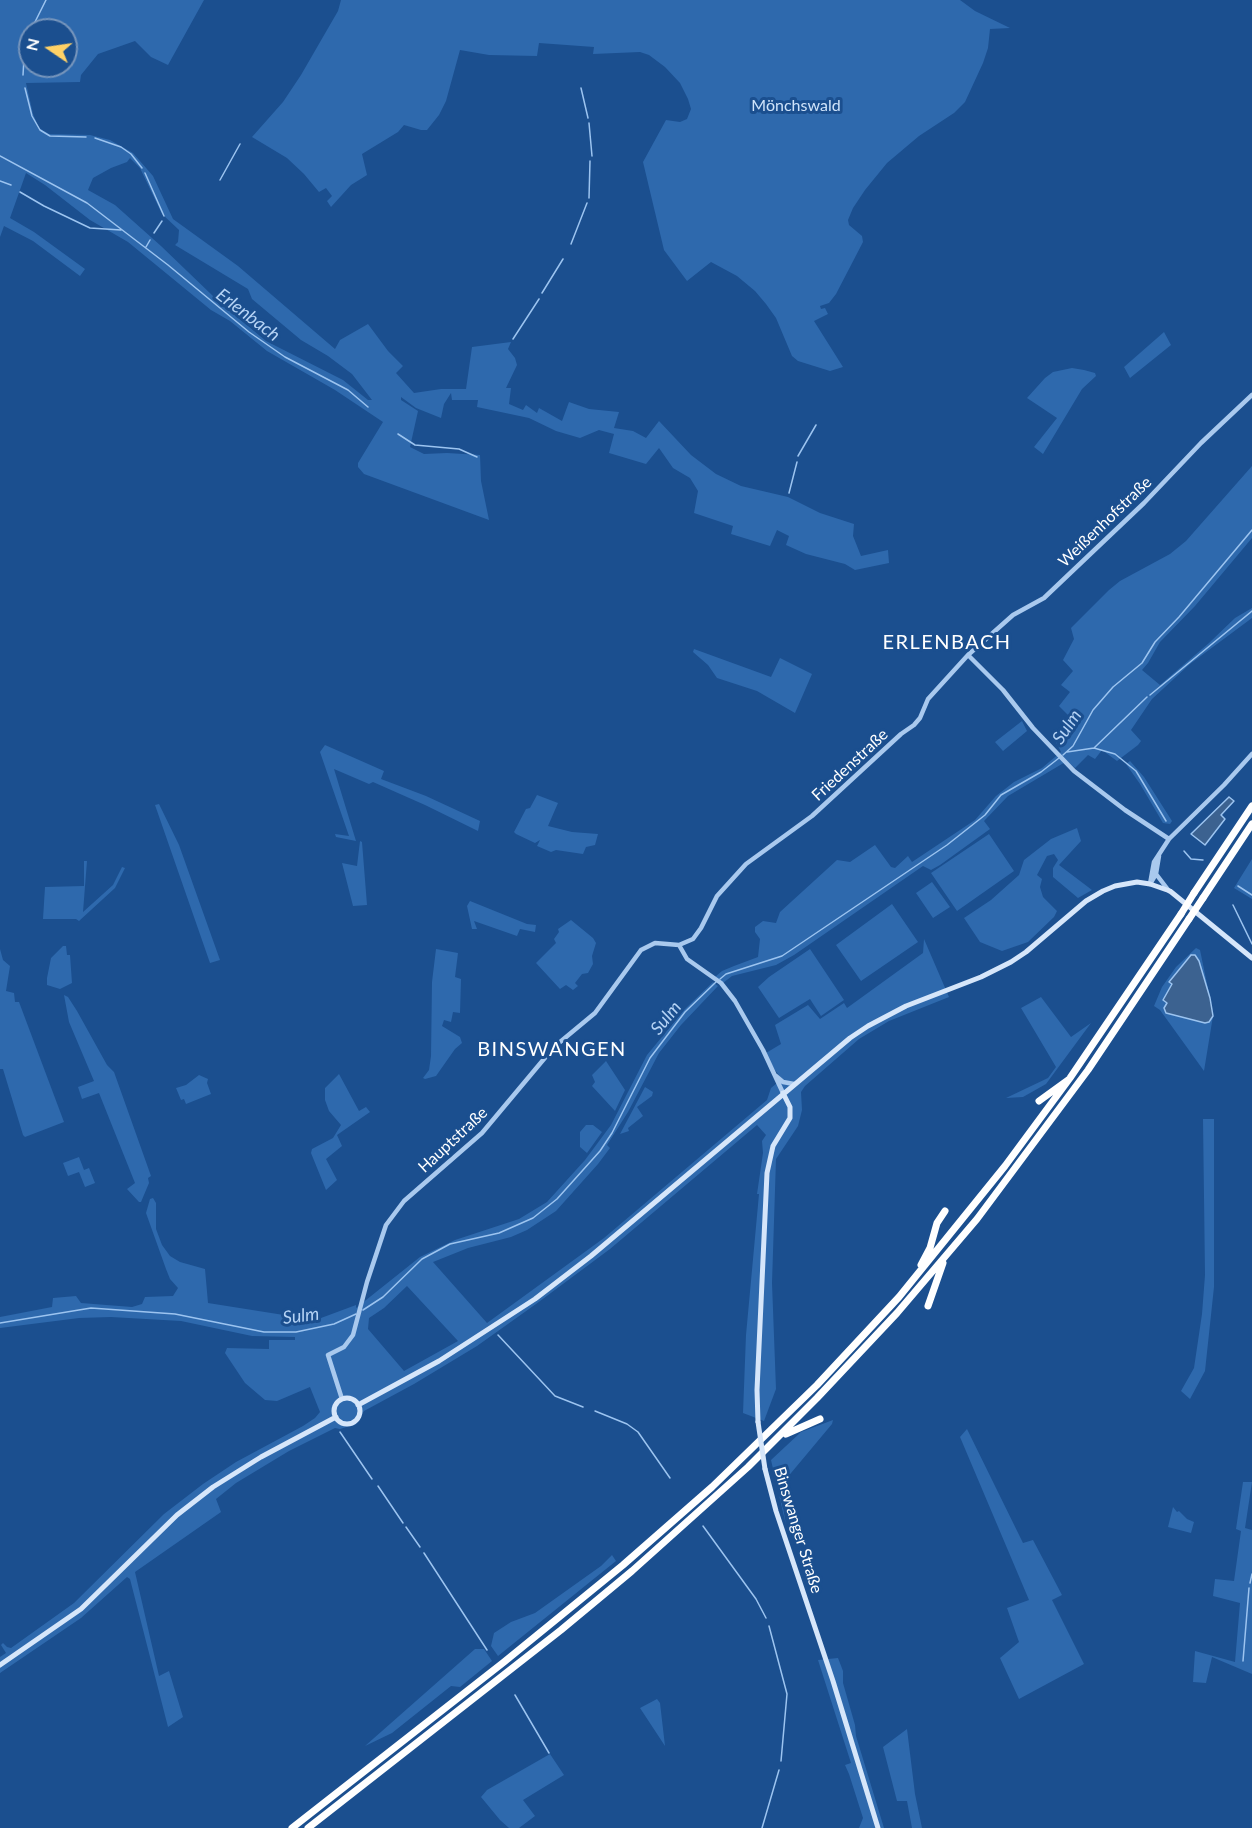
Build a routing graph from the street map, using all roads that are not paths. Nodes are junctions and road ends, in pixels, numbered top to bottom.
1 (1252, 395) edge
2 (968, 655) junction
3 (1252, 754) edge
4 (1252, 806) edge
5 (1252, 824) edge
6 (1169, 839) junction
7 (1159, 854) junction
8 (1156, 874) junction
9 (1150, 884) junction
10 (1170, 891) junction
11 (679, 945) junction
12 (1252, 958) edge
13 (774, 1074) junction
14 (1070, 1078) junction
15 (794, 1084) junction
16 (783, 1093) junction
17 (1039, 1101) dead end
18 (945, 1211) dead end
19 (945, 1257) junction
20 (916, 1276) junction
21 (928, 1306) dead end
22 (342, 1399) junction
23 (358, 1405) junction
24 (336, 1417) junction
25 (820, 1419) dead end
26 (779, 1438) junction
27 (0, 1665) edge
28 (292, 1828) edge
29 (308, 1828) edge
30 (878, 1828) edge

1 - 2 street, Weißenhofstraße
2 - 6 street
2 - 11 street, Friedenstraße
3 - 6 street
4 - 14 highway, bridge
5 - 19 highway, bridge
6 - 7 street
7 - 8 street
7 - 9 street
8 - 9 street
8 - 10 street
9 - 10 main road
9 - 15 main road
10 - 12 main road
11 - 13 street
11 - 22 street, Hauptstraße
13 - 15 street
13 - 16 street
14 - 17 highway
14 - 20 highway
15 - 16 main road
16 - 23 main road
16 - 30 main road, Binswanger Straße, bridge
18 - 20 highway
19 - 21 highway
19 - 26 highway
20 - 28 highway
22 - 23 main road
22 - 24 main road
23 - 24 main road
24 - 27 main road
25 - 26 highway
26 - 29 highway

